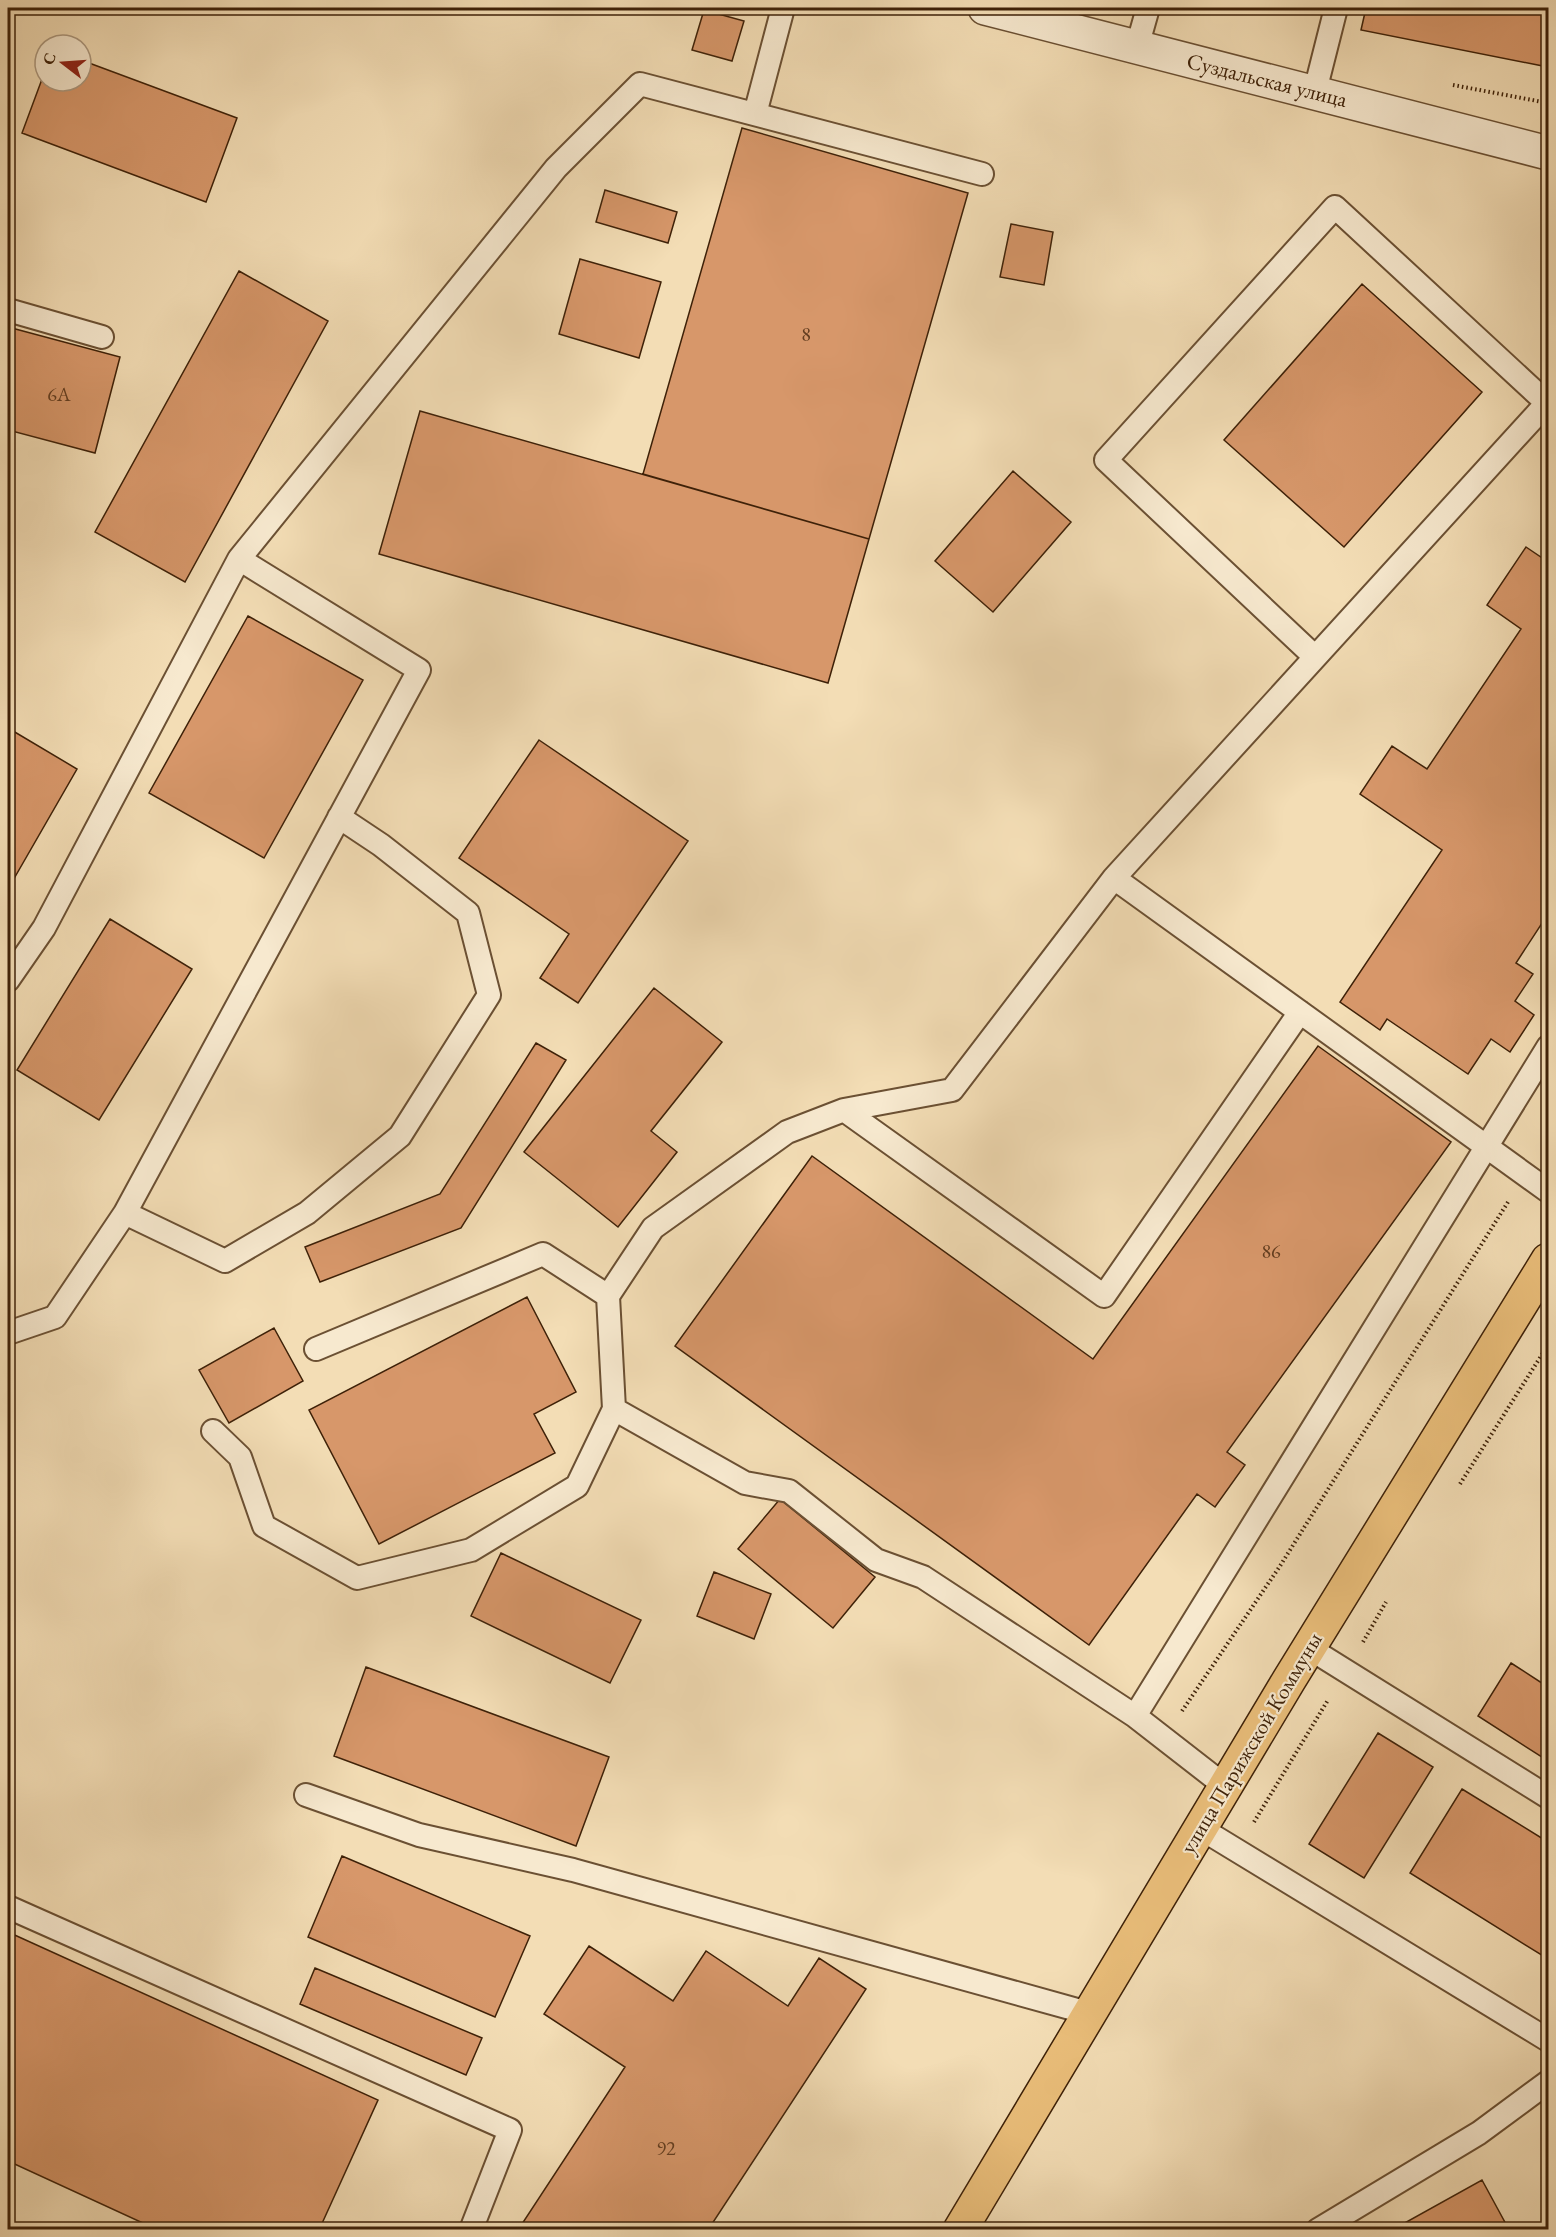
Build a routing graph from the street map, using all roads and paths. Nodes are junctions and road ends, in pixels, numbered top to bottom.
1 (783, 8) edge
2 (985, 8) edge
3 (1148, 8) edge
4 (1336, 8) edge
5 (1137, 47) junction
6 (1315, 91) junction
7 (755, 114) junction
8 (1548, 153) edge
9 (982, 174) dead end
10 (8, 310) edge
11 (102, 337) dead end
12 (239, 559) junction
13 (1314, 656) junction
14 (339, 817) junction
15 (1114, 878) junction
16 (8, 980) edge
17 (1300, 1012) junction
18 (1548, 1047) edge
19 (844, 1110) junction
20 (1548, 1138) edge
21 (1486, 1147) junction
22 (1526, 1175) junction
23 (1548, 1191) edge
24 (125, 1213) junction
25 (1548, 1260) edge
26 (608, 1296) junction
27 (8, 1333) edge
28 (1548, 1345) edge
29 (316, 1349) dead end
30 (614, 1409) junction
31 (213, 1431) dead end
32 (1454, 1492) dead end
33 (1309, 1648) junction
34 (1135, 1716) junction
35 (1164, 1738) junction
36 (1225, 1786) junction
37 (306, 1795) dead end
38 (1548, 1797) edge
39 (1200, 1828) junction
40 (8, 1907) edge
41 (1088, 2013) junction
42 (1548, 2040) edge
43 (1548, 2082) edge
44 (471, 2229) edge
45 (960, 2229) edge
46 (1318, 2229) edge

1 - 7 lane
2 - 5 street, Суздальская улица
3 - 5 lane
4 - 6 lane
5 - 6 street, Суздальская улица
6 - 8 street, Суздальская улица
7 - 9 lane
7 - 12 lane
10 - 11 lane
12 - 14 lane
12 - 16 lane
13 - 13 lane
13 - 15 lane
14 - 24 lane
14 - 24 lane
15 - 17 lane
15 - 19 lane
17 - 19 lane
17 - 21 lane
18 - 21 lane
19 - 26 lane
20 - 22 path
21 - 22 lane
21 - 34 lane
22 - 23 lane
22 - 35 path
24 - 27 lane
25 - 33 main road, улица Парижской Коммуны
26 - 29 lane
26 - 30 lane
28 - 32 path
30 - 31 lane
30 - 34 lane
33 - 36 main road, улица Парижской Коммуны
33 - 38 lane
34 - 35 lane
35 - 36 lane
36 - 39 main road, улица Парижской Коммуны
37 - 41 lane
39 - 41 main road, улица Парижской Коммуны
39 - 42 lane
40 - 44 lane
41 - 45 main road, улица Парижской Коммуны
43 - 46 lane

